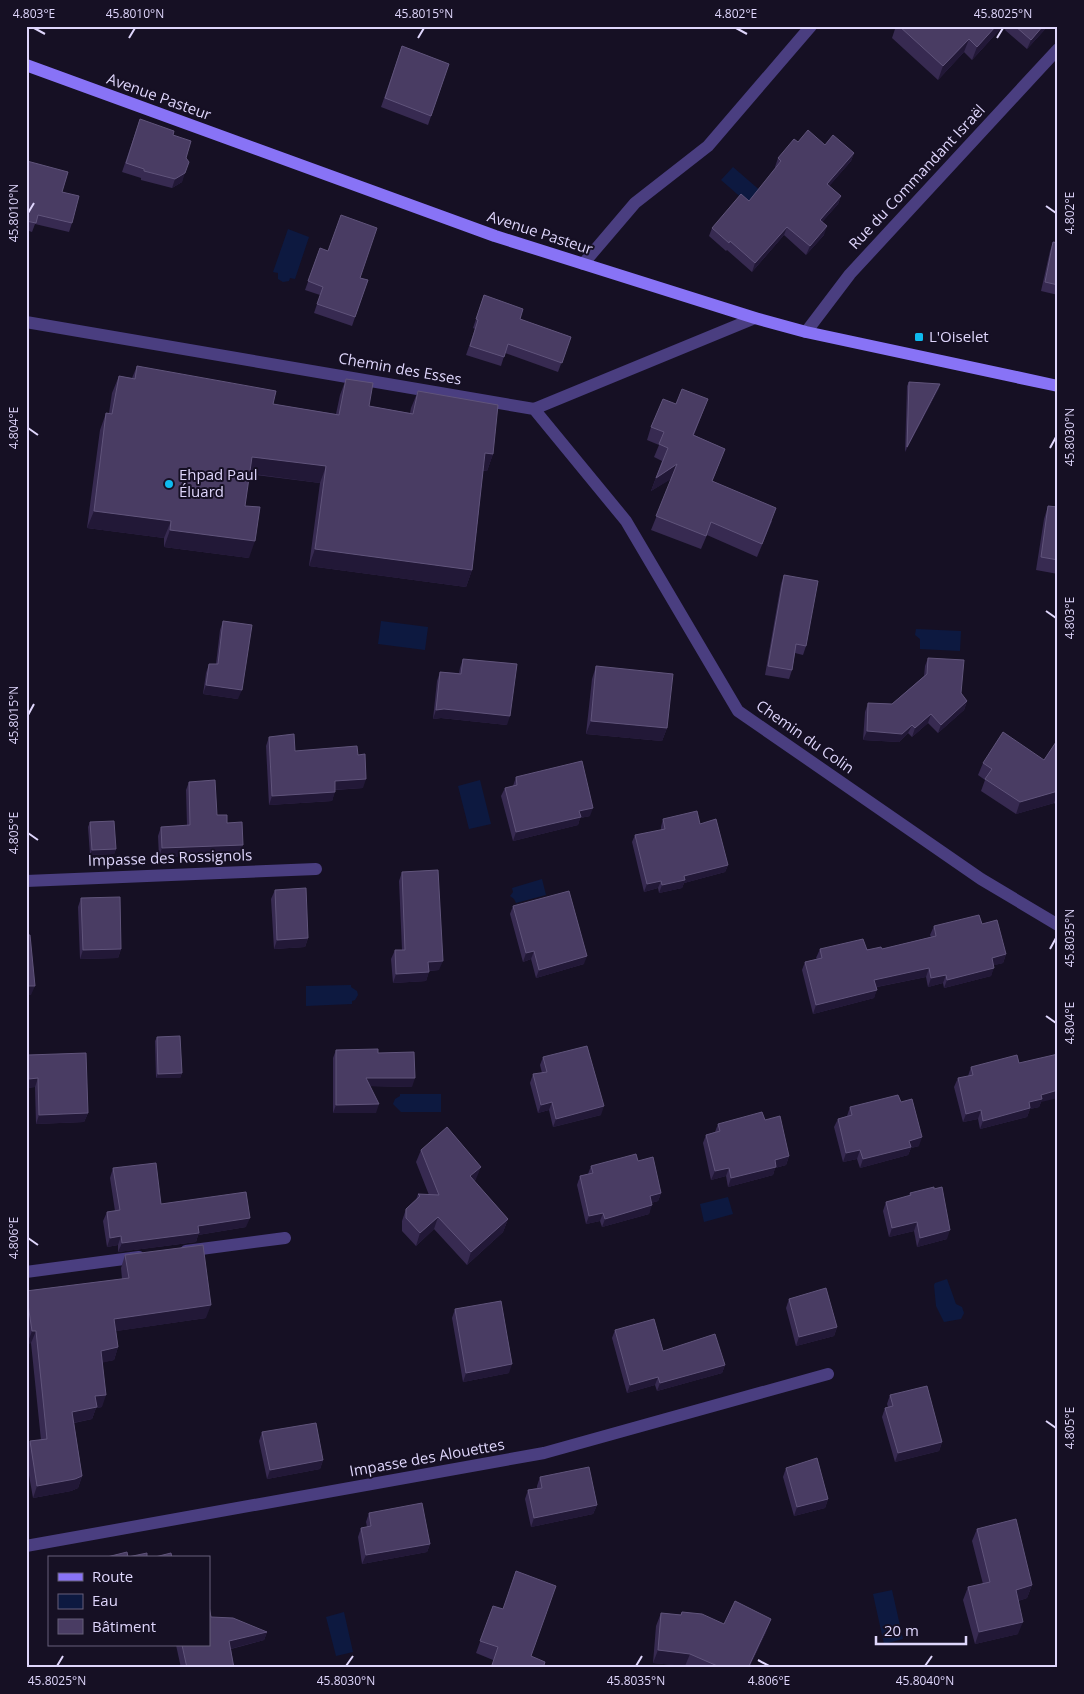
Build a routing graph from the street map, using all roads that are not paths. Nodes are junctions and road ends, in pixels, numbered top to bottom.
1 (812, 26) edge
2 (1058, 49) edge
3 (26, 65) edge
4 (583, 264) junction
5 (755, 318) junction
6 (26, 322) edge
7 (806, 332) junction
8 (1058, 386) edge
9 (534, 409) junction
10 (316, 869) dead end
11 (26, 880) edge
12 (1058, 925) edge
13 (285, 1238) dead end
14 (170, 1253) edge
15 (151, 1256) edge
16 (26, 1272) edge
17 (828, 1374) dead end
18 (26, 1546) edge

1 - 4 street
2 - 7 street, Rue du Commandant Israël
3 - 4 main road, Avenue Pasteur
4 - 5 main road, Avenue Pasteur
5 - 7 main road, Avenue Pasteur
5 - 9 street
6 - 9 street, Chemin des Esses
7 - 8 main road, Avenue Pasteur
9 - 12 street, Chemin du Colin
10 - 11 street, Impasse des Rossignols
13 - 14 street
15 - 16 street
17 - 18 street, Impasse des Alouettes

